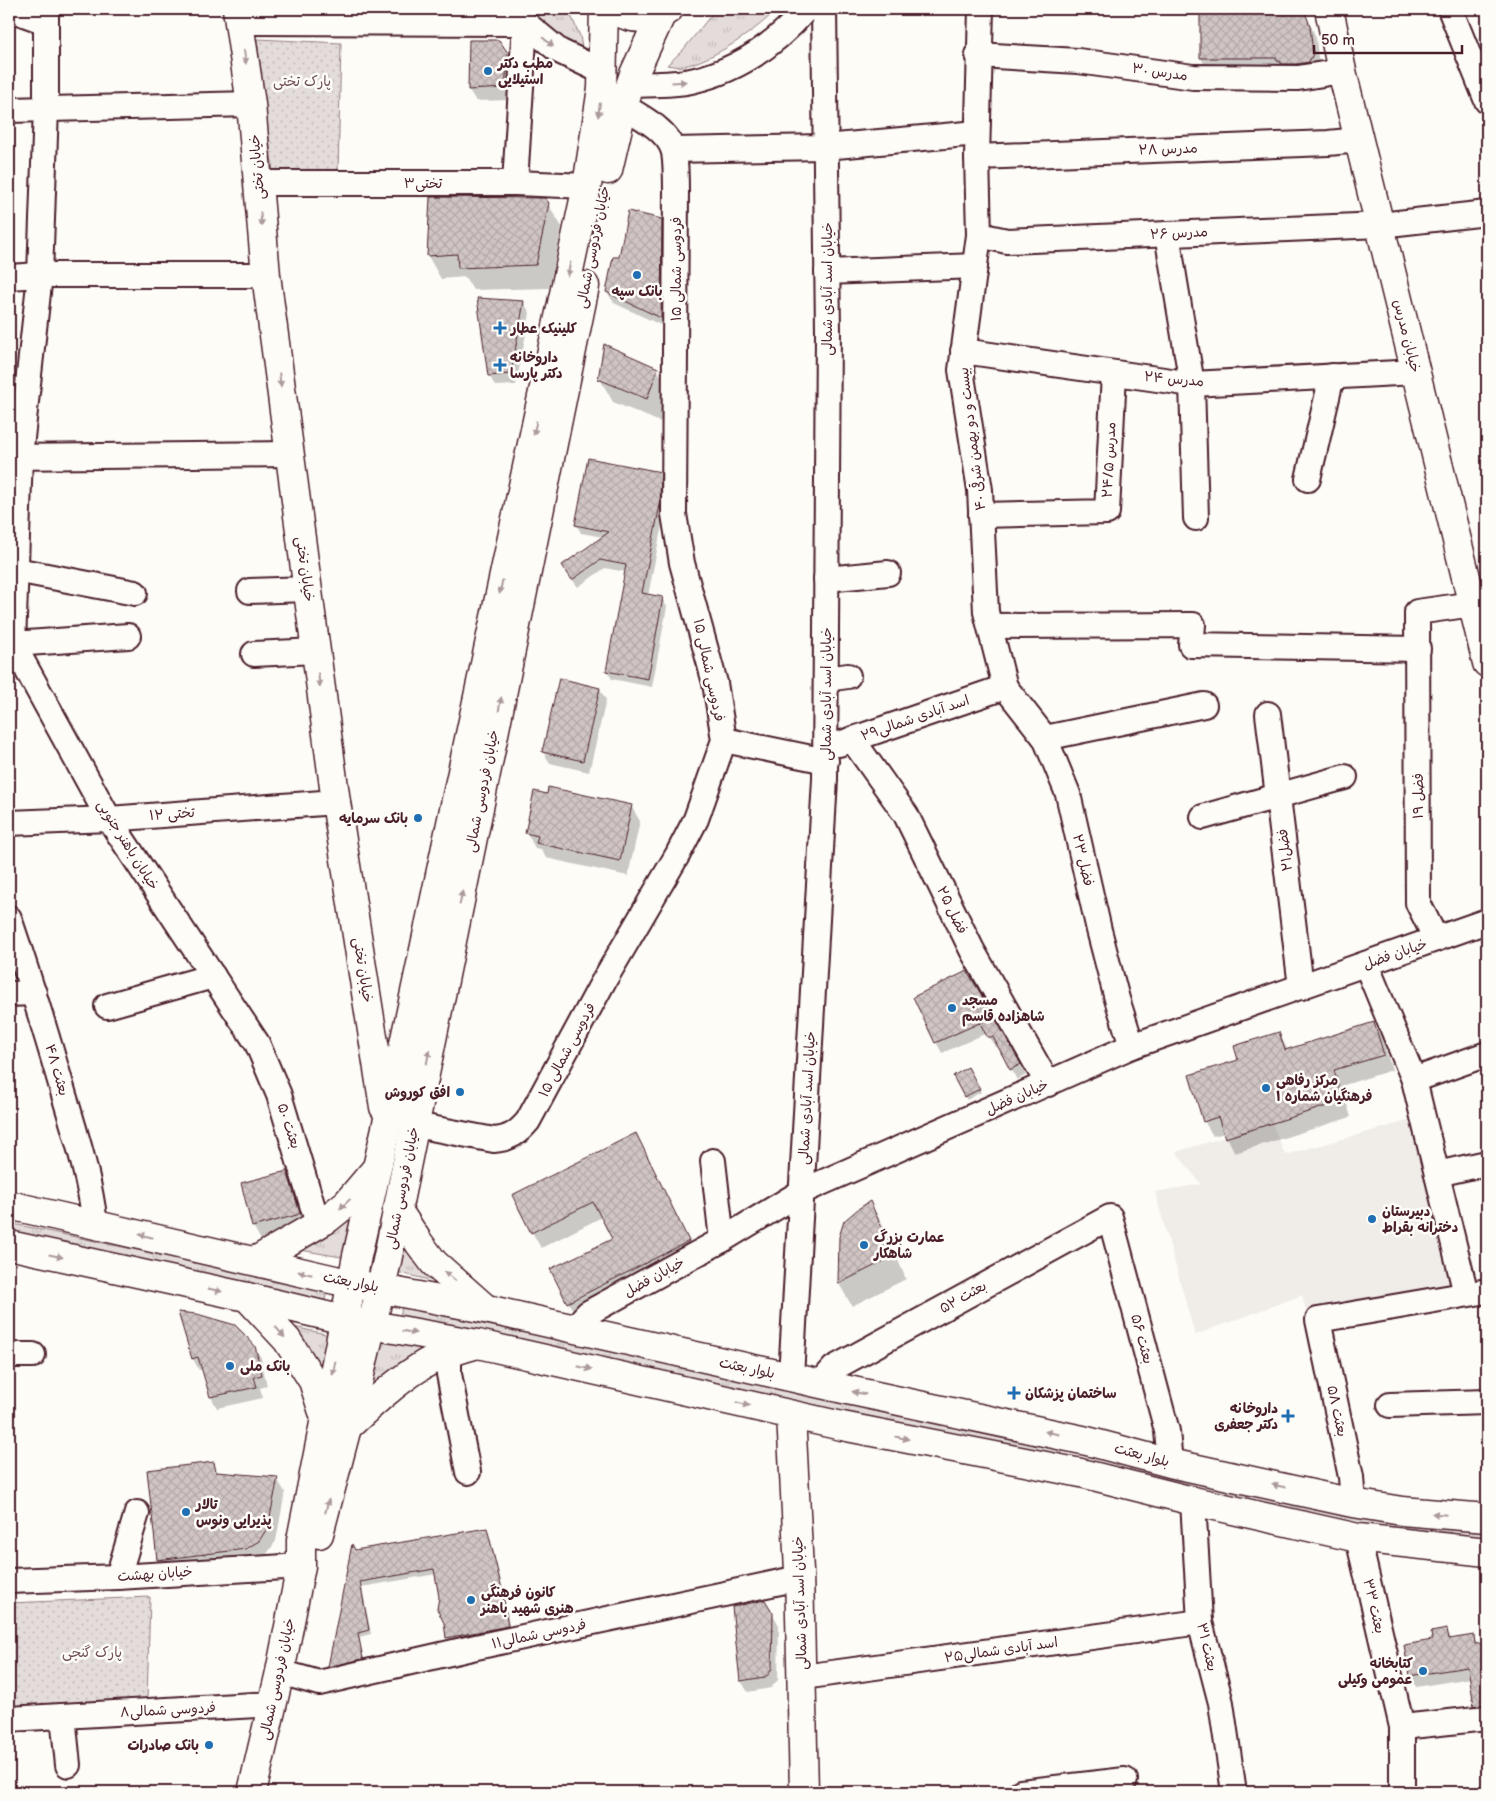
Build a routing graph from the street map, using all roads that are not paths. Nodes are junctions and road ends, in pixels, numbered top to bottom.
1 (10, 9) edge
2 (604, 9) edge
3 (614, 9) edge
4 (806, 9) edge
5 (824, 9) edge
6 (981, 9) edge
7 (1329, 9) edge
8 (1450, 9) edge
9 (665, 12) edge
10 (239, 15) edge
11 (46, 16) edge
12 (519, 16) edge
13 (978, 55) junction
14 (1342, 71) junction
15 (603, 72) junction
16 (626, 96) junction
17 (1487, 101) edge
18 (251, 104) junction
19 (46, 108) junction
20 (9, 110) edge
21 (977, 133) junction
22 (1359, 140) junction
23 (825, 147) junction
24 (674, 150) junction
25 (977, 157) junction
26 (258, 183) junction
27 (515, 183) junction
28 (587, 186) junction
29 (1487, 213) edge
30 (1380, 225) junction
31 (1167, 234) junction
32 (979, 235) junction
33 (975, 266) junction
34 (827, 272) junction
35 (40, 275) junction
36 (266, 275) junction
37 (9, 277) edge
38 (963, 351) junction
39 (1114, 372) junction
40 (1416, 372) junction
41 (1332, 376) junction
42 (1192, 384) junction
43 (290, 454) junction
44 (15, 456) edge
45 (1308, 478) dead end
46 (981, 515) junction
47 (1196, 518) dead end
48 (16, 570) junction
49 (888, 572) dead end
50 (826, 579) junction
51 (308, 589) junction
52 (250, 591) dead end
53 (135, 593) dead end
54 (1473, 604) junction
55 (990, 626) junction
56 (128, 636) dead end
57 (11, 644) edge
58 (1418, 650) junction
59 (316, 651) junction
60 (254, 654) dead end
61 (1487, 664) edge
62 (1005, 687) junction
63 (1204, 705) dead end
64 (1268, 714) dead end
65 (1045, 738) junction
66 (852, 739) junction
67 (724, 740) junction
68 (825, 754) junction
69 (1345, 777) dead end
70 (1279, 795) junction
71 (336, 802) junction
72 (1203, 817) dead end
73 (109, 819) junction
74 (9, 823) edge
75 (9, 918) edge
76 (1487, 921) edge
77 (1436, 939) junction
78 (1366, 964) junction
79 (213, 976) junction
80 (1301, 987) junction
81 (34, 993) junction
82 (9, 994) edge
83 (107, 1006) dead end
84 (257, 1043) joint
85 (1132, 1046) junction
86 (1487, 1054) edge
87 (1414, 1080) junction
88 (1048, 1084) junction
89 (415, 1125) junction
90 (386, 1128) junction
91 (713, 1161) dead end
92 (1487, 1163) edge
93 (377, 1167) junction
94 (1437, 1174) junction
95 (803, 1191) junction
96 (9, 1205) edge
97 (398, 1209) junction
98 (314, 1211) dead end
99 (1110, 1217) joint
100 (95, 1224) junction
101 (722, 1240) junction
102 (9, 1245) edge
103 (256, 1261) junction
104 (352, 1283) junction
105 (381, 1288) junction
106 (1477, 1292) edge
107 (247, 1297) junction
108 (486, 1309) junction
109 (344, 1320) junction
110 (372, 1326) junction
111 (565, 1328) junction
112 (478, 1344) junction
113 (449, 1352) junction
114 (9, 1355) edge
115 (33, 1355) dead end
116 (552, 1360) junction
117 (791, 1377) junction
118 (820, 1384) junction
119 (1487, 1402) edge
120 (1390, 1405) dead end
121 (791, 1415) junction
122 (336, 1422) junction
123 (1087, 1441) junction
124 (1170, 1462) junction
125 (468, 1472) dead end
126 (1081, 1472) junction
127 (1193, 1501) junction
128 (1353, 1503) junction
129 (137, 1513) dead end
130 (1487, 1518) edge
131 (1358, 1538) junction
132 (1487, 1552) edge
133 (301, 1566) junction
134 (118, 1577) junction
135 (799, 1578) junction
136 (9, 1581) edge
137 (1200, 1622) junction
138 (280, 1672) junction
139 (803, 1677) junction
140 (273, 1704) junction
141 (63, 1716) junction
142 (9, 1719) edge
143 (1486, 1725) edge
144 (1402, 1728) junction
145 (68, 1765) dead end
146 (1125, 1780) dead end
147 (252, 1792) edge
148 (804, 1792) edge
149 (1021, 1792) edge
150 (1234, 1792) edge
151 (1402, 1792) edge

1 - 11 street
2 - 15 main road, خیابان فردوسی شمالی
3 - 9 main road
16 -> 4 street
5 - 23 street, خیابان اسد آبادی شمالی
6 - 13 street, بیست و دو بهمن شرقی ۴۰
7 - 14 main road, خیابان مدرس
8 - 17 street
9 - 16 main road, خیابان فردوسی شمالی
10 - 12 street
10 -> 18 main road, خیابان تختی
11 - 19 street
12 -> 15 street
12 - 27 street
13 - 14 street, مدرس ۳۰
13 - 21 street, بیست و دو بهمن شرقی ۴۰
14 - 22 main road, خیابان مدرس
15 -> 28 main road, خیابان فردوسی شمالی
16 - 24 street
89 -> 16 main road, خیابان فردوسی شمالی
18 - 19 street
18 - 26 main road, خیابان تختی
19 - 20 street
19 - 35 street
21 - 23 street
21 - 25 street, بیست و دو بهمن شرقی ۴۰
22 - 25 street, مدرس ۲۸
22 - 30 main road, خیابان مدرس
23 - 24 street
23 - 34 street, خیابان اسد آبادی شمالی
24 - 67 street, فردوسی شمالی ۱۵
25 - 32 street, بیست و دو بهمن شرقی ۴۰
26 - 27 street, تختی۳
26 -> 36 main road, خیابان تختی
27 - 28 street, تختی۳
28 -> 90 main road, خیابان فردوسی شمالی
29 - 30 street, مدرس ۲۶
30 - 31 street, مدرس ۲۶
30 - 40 main road, خیابان مدرس
31 - 32 street, مدرس ۲۶
31 - 42 street
32 - 33 street, بیست و دو بهمن شرقی ۴۰
33 - 34 street
33 - 38 street, بیست و دو بهمن شرقی ۴۰
34 - 50 street, خیابان اسد آبادی شمالی
35 - 36 street
35 - 37 street
35 - 44 street
36 -> 43 main road, خیابان تختی
38 - 39 street, مدرس ۲۴
38 - 46 street, بیست و دو بهمن شرقی ۴۰
39 - 42 street, مدرس ۲۴
39 - 46 street, مدرس ۲۴/۵
40 - 41 street, مدرس ۲۴
40 - 54 main road, خیابان مدرس
41 - 42 street, مدرس ۲۴
41 - 45 street
42 - 47 street
43 - 44 street
43 - 51 main road, خیابان تختی
44 - 48 street
46 - 55 street, بیست و دو بهمن شرقی ۴۰
48 - 53 street
48 - 57 street
49 - 50 street
50 - 68 street, خیابان اسد آبادی شمالی
51 - 52 street
51 - 59 main road, خیابان تختی
54 - 58 street, فضل ۱۹
54 - 61 main road, خیابان مدرس
55 - 58 street
55 - 62 street, بیست و دو بهمن شرقی ۴۰
56 - 57 street
57 - 73 street, خیابان باهنر جنوبی
58 - 77 street, فضل ۱۹
59 - 60 street
59 -> 71 main road, خیابان تختی
62 - 65 street, فضل ۲۳
62 - 66 street, اسد آبادی شمالی۲۹
63 - 65 street
64 - 70 street, فضل۲۱
65 - 85 street, فضل ۲۳
66 - 68 street, اسد آبادی شمالی۲۹
66 - 88 street, فضل ۲۵
67 - 68 street
67 - 89 street, فردوسی شمالی ۱۵
68 - 95 street, خیابان اسد آبادی شمالی
69 - 70 street
70 - 72 street
70 - 80 street, فضل۲۱
71 - 73 street, تختی ۱۲
71 - 90 main road, خیابان تختی
73 - 74 street, تختی ۱۲
73 - 79 street, خیابان باهنر جنوبی
75 - 81 street, بعثت ۴۸
76 - 77 street, خیابان فضل
77 - 78 street, خیابان فضل
78 - 80 street, خیابان فضل
78 - 87 street
79 - 83 street
79 - 84 street, خیابان باهنر جنوبی
80 - 85 street, خیابان فضل
81 - 82 street
81 - 100 street, بعثت ۴۸
84 - 98 street, بعثت ۵۰
85 - 88 street, خیابان فضل
86 - 87 street
87 - 94 street
88 - 95 street, خیابان فضل
89 - 97 main road, خیابان فردوسی شمالی
90 - 93 main road, خیابان فردوسی شمالی
91 - 101 street
92 - 94 street
93 -> 103 main road
93 - 104 main road, خیابان فردوسی شمالی
94 - 106 street
95 - 101 street, خیابان فضل
95 - 117 street, خیابان اسد آبادی شمالی
96 - 100 main road, بلوار بعثت
97 - 105 main road, خیابان فردوسی شمالی
108 -> 97 main road
99 - 118 street, بعثت ۵۲
99 - 124 street, بعثت ۵۶
103 -> 100 main road, بلوار بعثت
101 - 111 street, خیابان فضل
102 -> 107 main road
104 -> 103 main road, بلوار بعثت
104 - 105 main road, بلوار بعثت
104 - 109 main road, خیابان فردوسی شمالی
105 - 108 main road, بلوار بعثت
105 - 110 main road, خیابان فردوسی شمالی
106 - 128 street, بعثت ۵۸
107 - 109 main road
107 -> 122 main road
108 - 111 main road, بلوار بعثت
109 - 110 main road
109 -> 122 main road, خیابان فردوسی شمالی
110 -> 112 main road
110 - 122 main road, خیابان فردوسی شمالی
111 - 116 main road
111 - 117 main road, بلوار بعثت
112 - 113 main road
112 - 116 main road
113 - 122 main road
113 - 125 street
114 - 115 street
116 -> 121 main road
117 - 118 main road, بلوار بعثت
123 -> 118 main road, بلوار بعثت
119 - 120 street
121 -> 126 main road
121 - 135 main road, خیابان اسد آبادی شمالی
122 - 133 main road, خیابان فردوسی شمالی
123 - 124 main road, بلوار بعثت
123 - 126 main road
128 -> 124 main road, بلوار بعثت
126 - 127 main road
127 - 131 main road
127 - 137 street, بعثت ۳۱
130 -> 128 main road, بلوار بعثت
129 - 134 street
131 - 132 main road
131 - 144 street, بعثت ۳۳
133 - 134 street, خیابان بهشت
133 - 138 main road, خیابان فردوسی شمالی
134 - 136 street, خیابان بهشت
135 - 138 street, فردوسی شمالی۱۱
135 - 139 main road, خیابان اسد آبادی شمالی
137 - 139 street, اسد آبادی شمالی۲۵
137 - 150 street, بعثت ۳۱
138 - 140 main road, خیابان فردوسی شمالی
139 - 148 main road, خیابان اسد آبادی شمالی
140 - 141 street, فردوسی شمالی۸
140 - 147 main road, خیابان فردوسی شمالی
141 - 142 street, فردوسی شمالی۸
141 - 145 street
143 - 144 street
144 - 151 street, بعثت ۳۳
146 - 149 street

